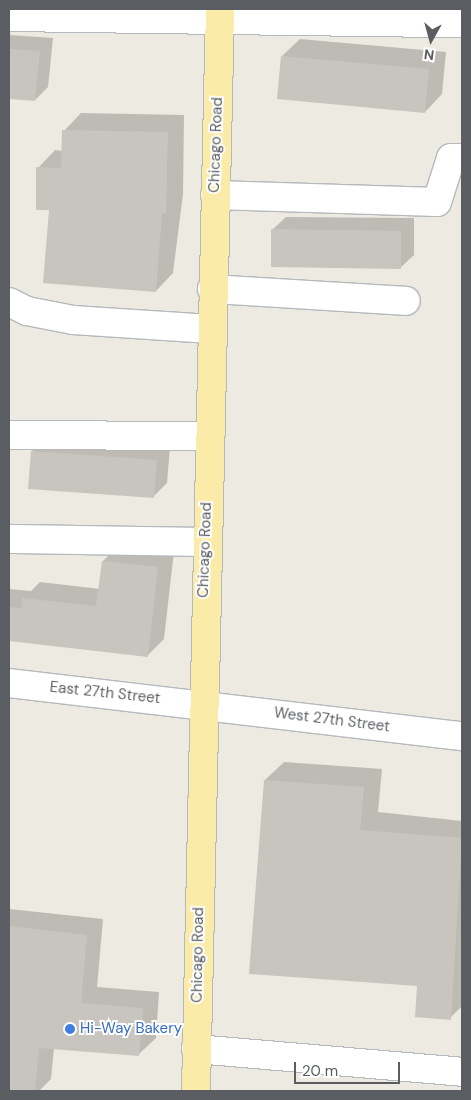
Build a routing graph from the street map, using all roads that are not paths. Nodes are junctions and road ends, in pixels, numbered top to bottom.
1 (220, 14) edge
2 (9, 17) edge
3 (462, 23) edge
4 (457, 158) edge
5 (215, 195) junction
6 (212, 289) junction
7 (406, 301) dead end
8 (9, 302) edge
9 (211, 329) junction
10 (9, 435) edge
11 (208, 436) junction
12 (9, 539) edge
13 (206, 542) junction
14 (9, 683) edge
15 (201, 704) junction
16 (462, 736) edge
17 (196, 1049) junction
18 (462, 1072) edge
19 (196, 1091) edge

1 - 2 street
1 - 3 street
1 - 5 main road, Chicago Road
4 - 5 street
5 - 6 main road, Chicago Road
6 - 7 street
6 - 9 main road, Chicago Road
8 - 9 street
9 - 11 main road, Chicago Road
10 - 11 street
11 - 13 main road, Chicago Road
12 - 13 street
13 - 15 main road, Chicago Road
14 - 15 street, East 27th Street
15 - 16 street, West 27th Street
15 - 17 main road, Chicago Road
17 - 18 street
17 - 19 main road, Chicago Road

